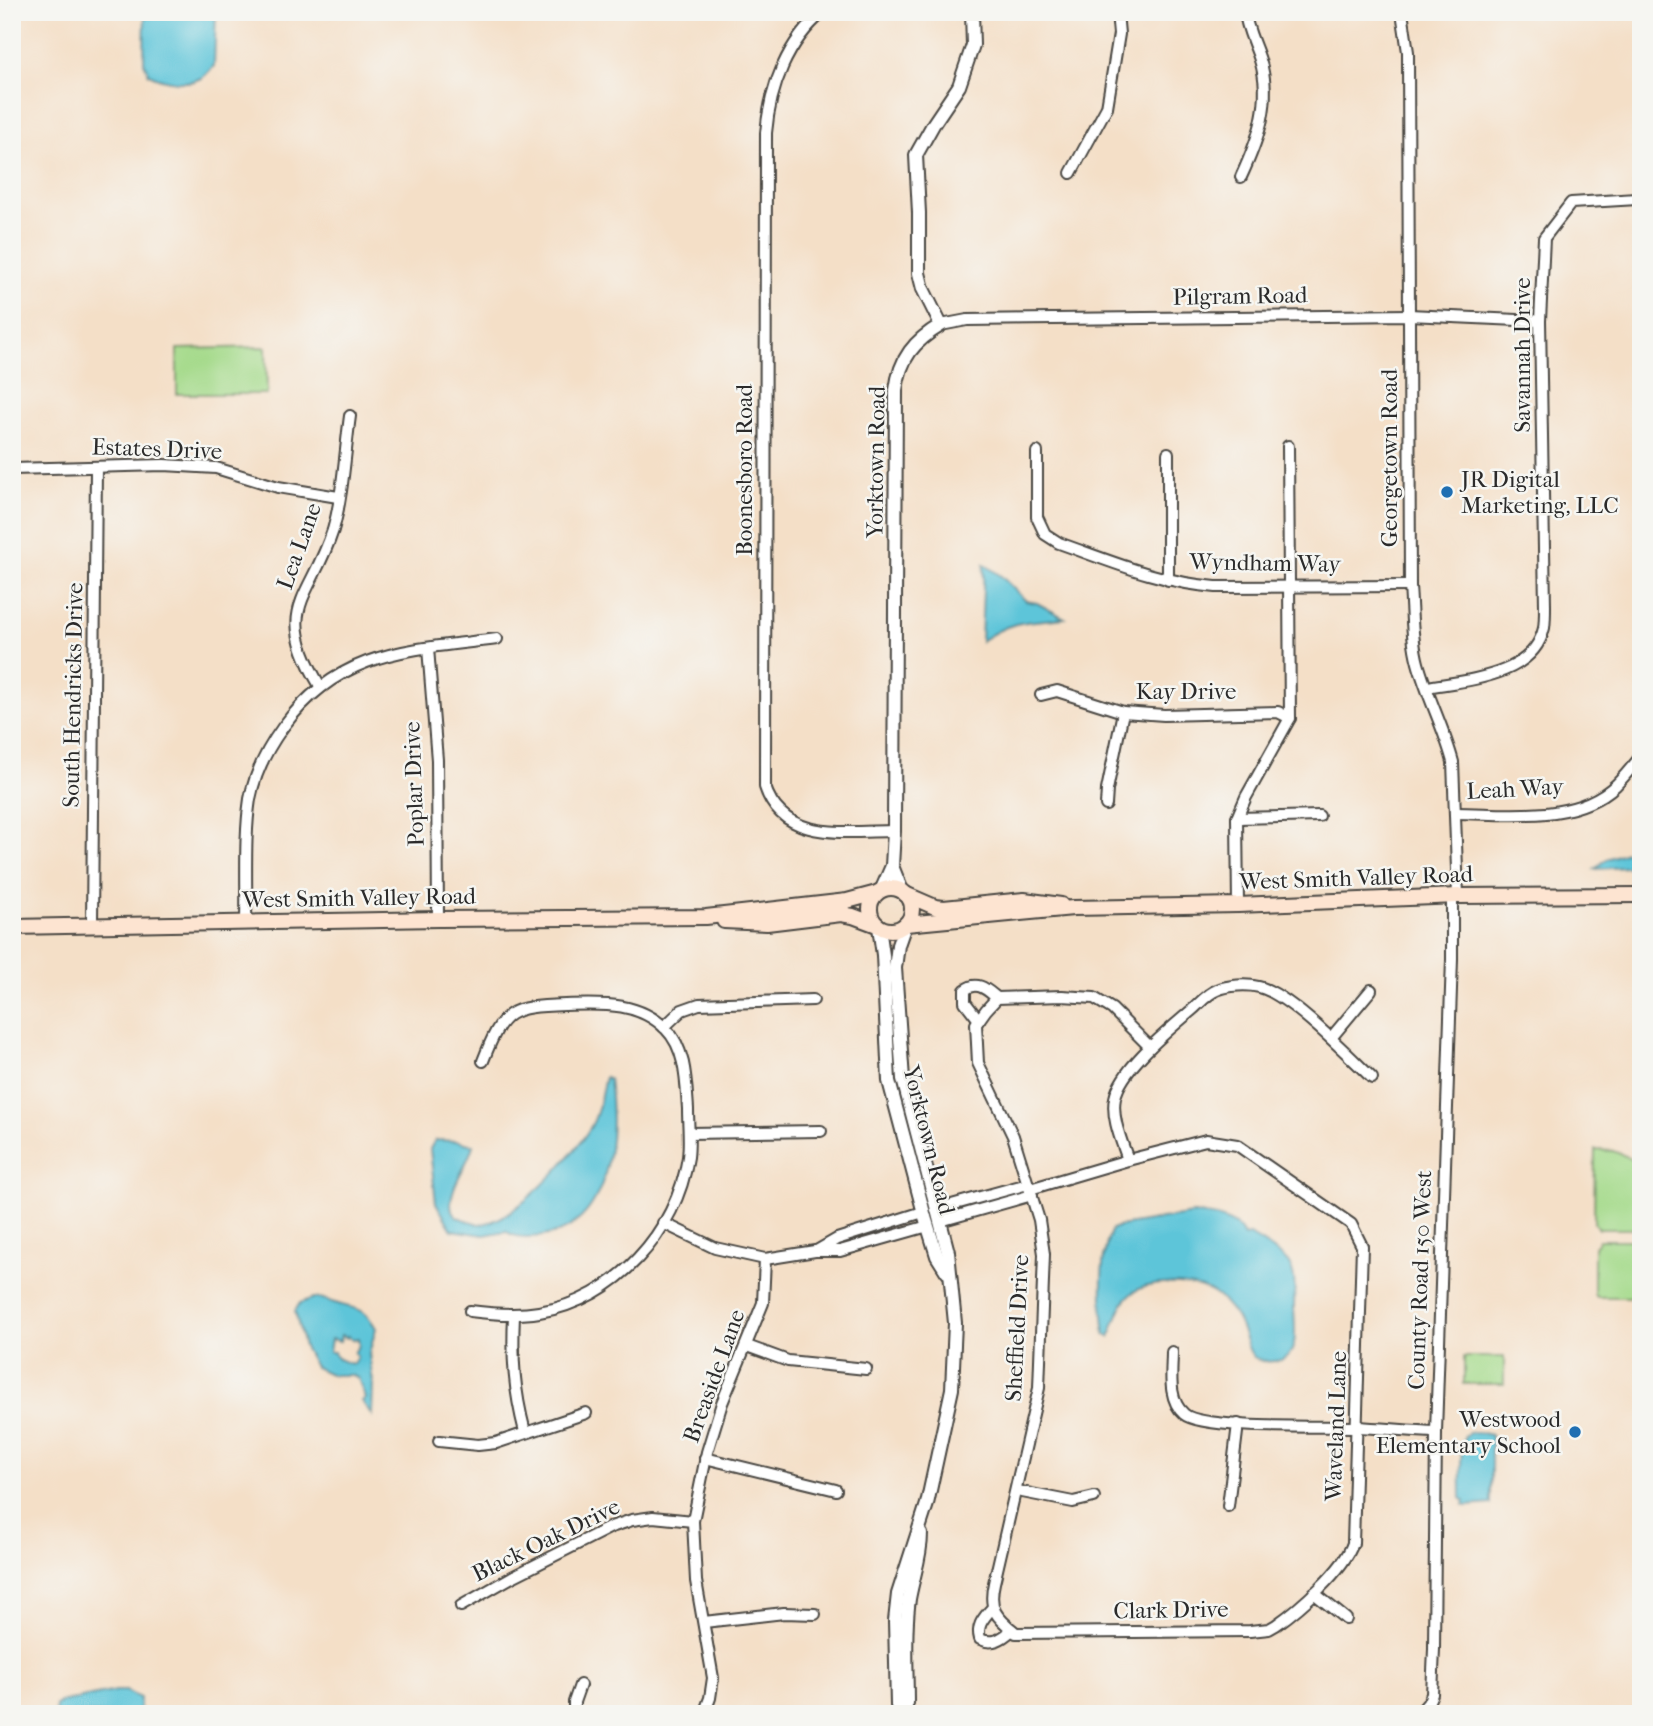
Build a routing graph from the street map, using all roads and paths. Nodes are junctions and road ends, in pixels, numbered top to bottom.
1 (972, 12) edge
2 (1118, 12) edge
3 (1245, 12) edge
4 (1402, 12) edge
5 (816, 14) edge
6 (1071, 173) dead end
7 (1241, 177) dead end
8 (1641, 201) edge
9 (1409, 316) junction
10 (1541, 321) junction
11 (941, 325) junction
12 (350, 416) dead end
13 (1288, 446) dead end
14 (1037, 452) dead end
15 (1168, 453) dead end
16 (96, 467) junction
17 (12, 469) edge
18 (338, 497) junction
19 (1168, 580) junction
20 (1290, 585) junction
21 (1410, 586) junction
22 (497, 639) dead end
23 (428, 648) junction
24 (320, 686) junction
25 (1427, 687) junction
26 (1041, 695) dead end
27 (1123, 712) junction
28 (1290, 718) junction
29 (1641, 757) edge
30 (1106, 805) dead end
31 (1455, 813) junction
32 (1319, 816) dead end
33 (1237, 818) junction
34 (894, 831) junction
35 (892, 866) junction
36 (879, 892) junction
37 (903, 892) junction
38 (1641, 895) edge
39 (1455, 897) junction
40 (1238, 905) junction
41 (1073, 908) junction
42 (706, 917) junction
43 (438, 919) junction
44 (246, 922) junction
45 (92, 925) junction
46 (905, 925) junction
47 (878, 926) junction
48 (12, 927) edge
49 (1371, 990) dead end
50 (997, 999) junction
51 (813, 1000) dead end
52 (977, 1022) junction
53 (664, 1027) junction
54 (1331, 1038) junction
55 (1150, 1047) junction
56 (483, 1061) dead end
57 (1371, 1078) dead end
58 (821, 1131) dead end
59 (689, 1133) junction
60 (1128, 1160) junction
61 (1030, 1189) junction
62 (932, 1217) junction
63 (663, 1223) junction
64 (765, 1259) junction
65 (470, 1311) dead end
66 (514, 1315) junction
67 (747, 1346) junction
68 (1172, 1352) dead end
69 (866, 1369) dead end
70 (586, 1413) dead end
71 (1238, 1424) junction
72 (1358, 1427) junction
73 (525, 1432) junction
74 (1436, 1432) junction
75 (439, 1441) dead end
76 (705, 1458) junction
77 (836, 1490) dead end
78 (1017, 1491) junction
79 (1094, 1497) dead end
80 (1228, 1506) dead end
81 (694, 1521) junction
82 (1314, 1592) junction
83 (461, 1606) dead end
84 (992, 1608) junction
85 (815, 1614) dead end
86 (1346, 1619) dead end
87 (704, 1622) junction
88 (1014, 1631) junction
89 (580, 1685) dead end
90 (573, 1714) edge
91 (704, 1714) edge
92 (901, 1714) edge
93 (1389, 1714) edge

1 - 11 street
2 - 6 street
3 - 7 street
4 - 9 street, Georgetown Road
5 - 34 street, Boonesboro Road
8 - 10 street, Savannah Drive
9 - 10 street, Pilgram Road
9 - 11 street, Pilgram Road
9 - 21 street, Georgetown Road
10 - 25 street, Savannah Drive
11 - 34 street, Yorktown Road
12 - 18 street, Lea Lane
13 - 20 street
14 - 19 street, Wyndham Way
15 - 19 street
16 - 17 street, Estates Drive
16 - 18 street, Estates Drive
16 - 45 street, South Hendricks Drive
18 - 24 street, Lea Lane
19 - 20 street, Wyndham Way
20 - 21 street, Wyndham Way
20 - 28 street
21 - 25 street, Georgetown Road
22 - 23 street
23 - 24 street
23 - 43 street, Poplar Drive
24 - 44 street
25 - 31 street, Georgetown Road
26 - 27 street, Kay Drive
27 - 28 street, Kay Drive
27 - 30 street
28 - 33 street
29 - 31 street, Leah Way
31 - 39 street, Georgetown Road
32 - 33 street
33 - 40 street
34 - 35 street, Yorktown Road
35 - 36 street, Yorktown Road
35 - 37 street, Yorktown Road
36 - 37 main road
36 - 42 main road, West Smith Valley Road
36 - 47 main road
37 - 41 main road, West Smith Valley Road
37 - 46 main road
38 - 39 main road, West Smith Valley Road
39 - 40 main road, West Smith Valley Road
39 - 74 street, County Road 150 West
40 - 41 main road, West Smith Valley Road
41 - 46 main road, West Smith Valley Road
42 - 43 main road, West Smith Valley Road
42 - 47 main road, West Smith Valley Road
43 - 44 main road, West Smith Valley Road
44 - 45 main road, West Smith Valley Road
45 - 48 main road, West Smith Valley Road
46 - 47 main road
46 - 62 street, Yorktown Road
47 - 62 street, Yorktown Road
49 - 54 street
50 - 52 street
50 - 52 street
50 - 55 street
51 - 53 street
52 - 61 street, Sheffield Drive
53 - 56 street
53 - 59 street
54 - 55 street
54 - 57 street
55 - 60 street
58 - 59 street
59 - 63 street
60 - 61 street
60 - 72 street, Waveland Lane
61 - 62 street
61 - 78 street, Sheffield Drive
62 - 64 street
62 - 92 street, Yorktown Road
63 - 64 street
63 - 66 street
64 - 67 street, Breaside Lane
65 - 66 street
66 - 73 street
67 - 69 street
67 - 76 street, Breaside Lane
68 - 71 street
70 - 73 street
71 - 72 street
71 - 80 street
72 - 74 street
72 - 82 street, Waveland Lane
73 - 75 street
74 - 93 street, County Road 150 West
76 - 77 street
76 - 81 street, Breaside Lane
78 - 79 street
78 - 84 street, Sheffield Drive
81 - 83 street, Black Oak Drive
81 - 87 street, Breaside Lane
82 - 86 street
82 - 88 street, Clark Drive
84 - 88 street
84 - 88 street, Clark Drive
85 - 87 street
87 - 91 street, Breaside Lane
89 - 90 street

